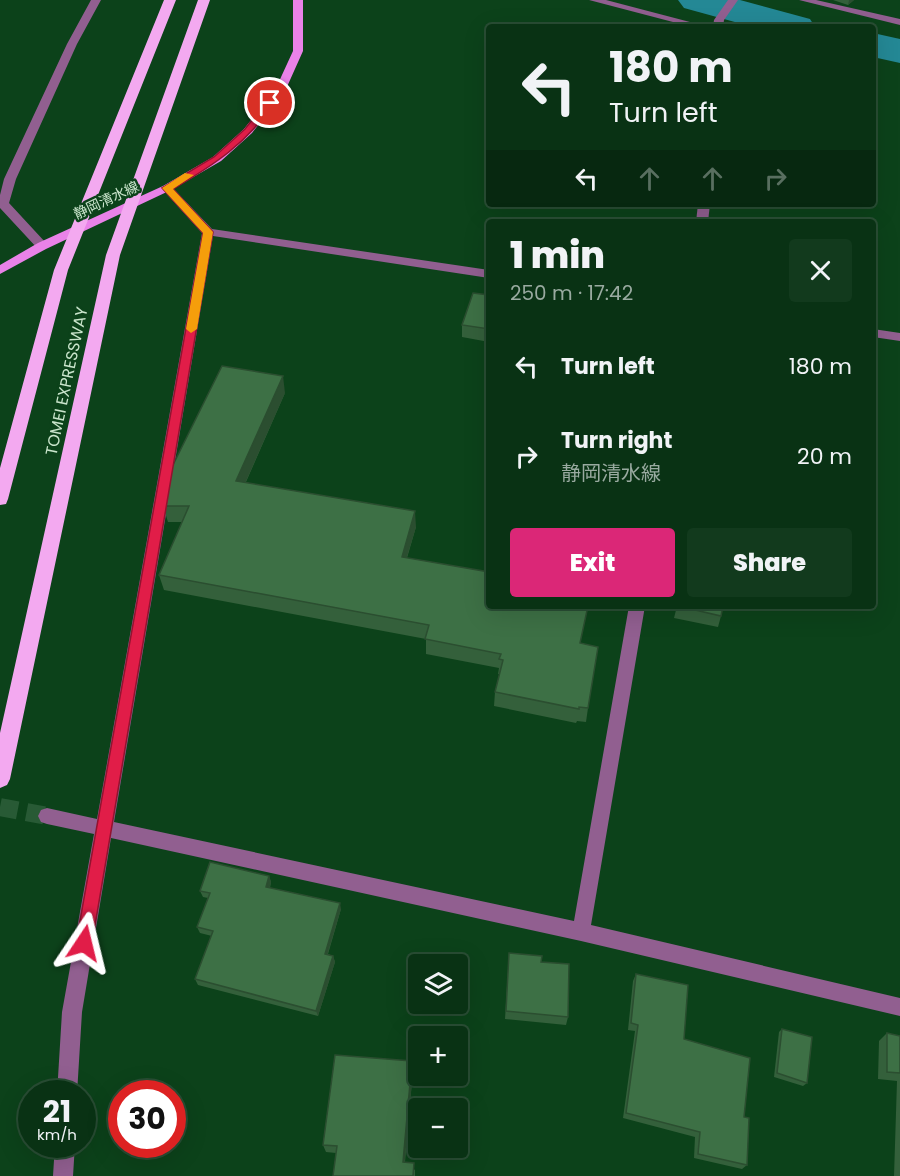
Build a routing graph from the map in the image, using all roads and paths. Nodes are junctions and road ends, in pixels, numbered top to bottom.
1 (96, 0) edge
2 (170, 0) edge
3 (204, 0) edge
4 (298, 0) edge
5 (594, 0) edge
6 (733, 0) edge
7 (804, 0) edge
8 (900, 22) edge
9 (692, 24) edge
10 (718, 24) edge
11 (167, 188) junction
12 (1, 204) edge
13 (208, 232) junction
14 (42, 246) junction
15 (0, 270) edge
16 (486, 274) edge
17 (876, 333) edge
18 (900, 337) edge
19 (0, 499) edge
20 (636, 609) edge
21 (0, 779) edge
22 (47, 816) tunnel mouth
23 (105, 830) junction
24 (581, 932) junction
25 (900, 1007) edge
26 (69, 1080) edge
27 (64, 1158) edge
28 (63, 1176) edge

1 - 12 street
2 - 19 highway, TOMEI EXPRESSWAY
3 - 21 highway, TOMEI EXPRESSWAY
4 - 11 main road, 静岡清水線
5 - 9 street
6 - 10 street
7 - 8 street
11 - 13 street
11 - 14 main road, 静岡清水線
12 - 14 street
13 - 16 street
13 - 23 street
14 - 15 main road, 静岡清水線
17 - 18 street
20 - 24 street
22 - 23 street
23 - 24 street
23 - 26 street
24 - 25 street
27 - 28 street

